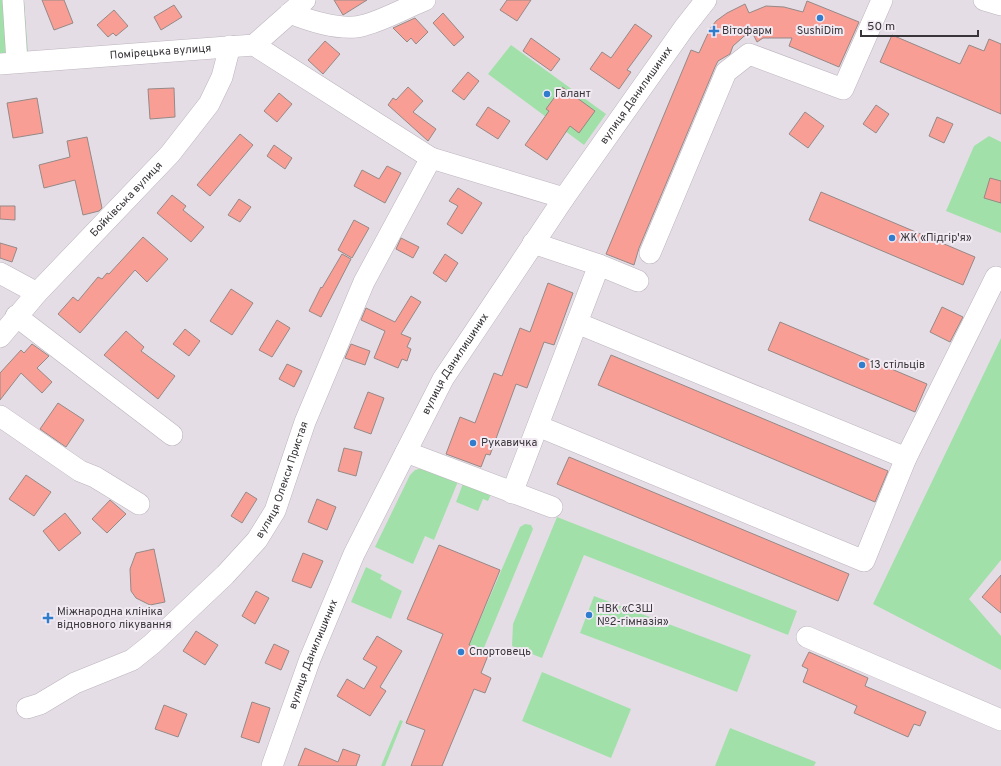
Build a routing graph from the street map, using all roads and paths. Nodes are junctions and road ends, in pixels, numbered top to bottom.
1 (13, 0) edge
2 (425, 0) edge
3 (706, 0) edge
4 (882, 0) edge
5 (984, 0) edge
6 (1001, 5) edge
7 (298, 6) edge
8 (254, 45) junction
9 (230, 46) junction
10 (9, 63) edge
11 (431, 158) junction
12 (564, 198) junction
13 (533, 243) junction
14 (650, 253) dead end
15 (599, 265) junction
16 (0, 273) edge
17 (1001, 279) edge
18 (638, 281) dead end
19 (37, 293) junction
20 (16, 316) junction
21 (577, 323) junction
22 (0, 337) edge
23 (0, 416) edge
24 (538, 426) junction
25 (172, 435) dead end
26 (406, 452) junction
27 (906, 458) junction
28 (512, 492) junction
29 (139, 504) dead end
30 (552, 508) dead end
31 (807, 637) dead end
32 (27, 708) dead end
33 (1001, 720) edge
34 (272, 766) edge

1 - 10 street
2 - 7 street
3 - 12 street, вулиця Данилишиних
4 - 14 street
5 - 6 street
7 - 8 street
8 - 9 street, Помірецька вулиця
8 - 11 street
9 - 10 street, Помірецька вулиця
9 - 19 street, Бойківська вулиця
11 - 12 street
11 - 32 street, вулиця Олекси Пристая
12 - 13 street, вулиця Данилишиних
13 - 15 street
13 - 26 street, вулиця Данилишиних
15 - 18 street
15 - 21 street
16 - 19 street
17 - 27 street
19 - 20 street, Бойківська вулиця
20 - 22 street, Бойківська вулиця
20 - 25 street
21 - 24 street
21 - 27 street
23 - 29 street
24 - 27 street
24 - 28 street
26 - 28 street
26 - 34 street, вулиця Данилишиних
28 - 30 street
31 - 33 street

